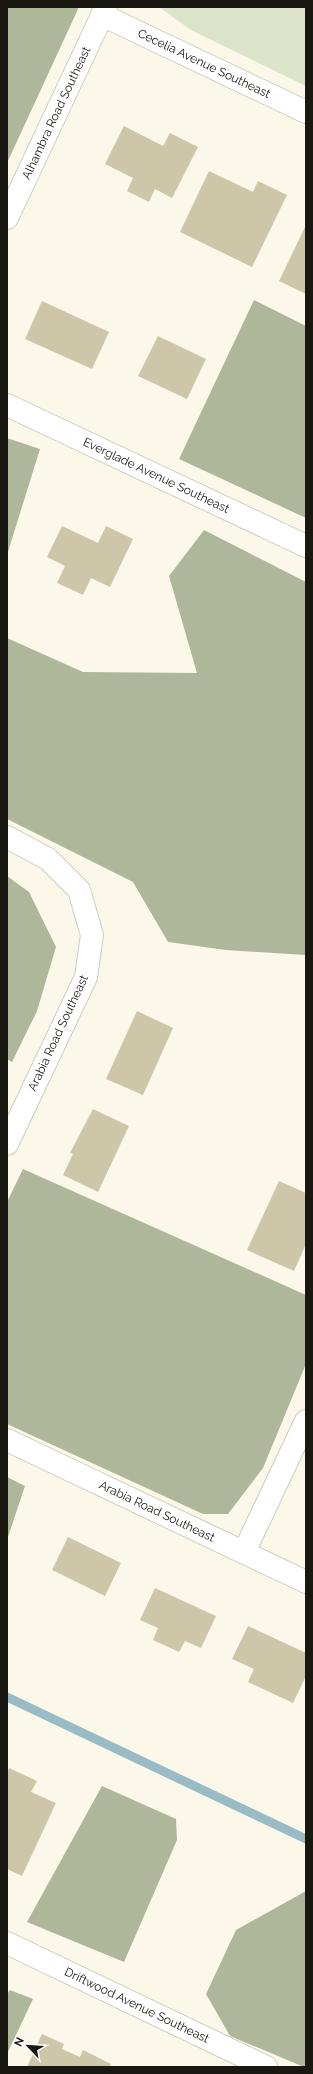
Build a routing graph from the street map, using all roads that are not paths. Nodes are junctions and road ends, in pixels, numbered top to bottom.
1 (104, 11) edge
2 (306, 112) edge
3 (7, 218) edge
4 (7, 405) edge
5 (306, 546) edge
6 (7, 837) edge
7 (7, 1144) edge
8 (306, 1421) edge
9 (7, 1440) edge
10 (244, 1552) junction
11 (306, 1582) edge
12 (7, 1943) edge
13 (266, 2067) edge

1 - 2 street, Cecelia Avenue Southeast
1 - 3 street, Alhambra Road Southeast
4 - 5 street, Everglade Avenue Southeast
6 - 7 street, Arabia Road Southeast
8 - 10 street
9 - 10 street, Arabia Road Southeast
10 - 11 street, Arabia Road Southeast
12 - 13 street, Driftwood Avenue Southeast

